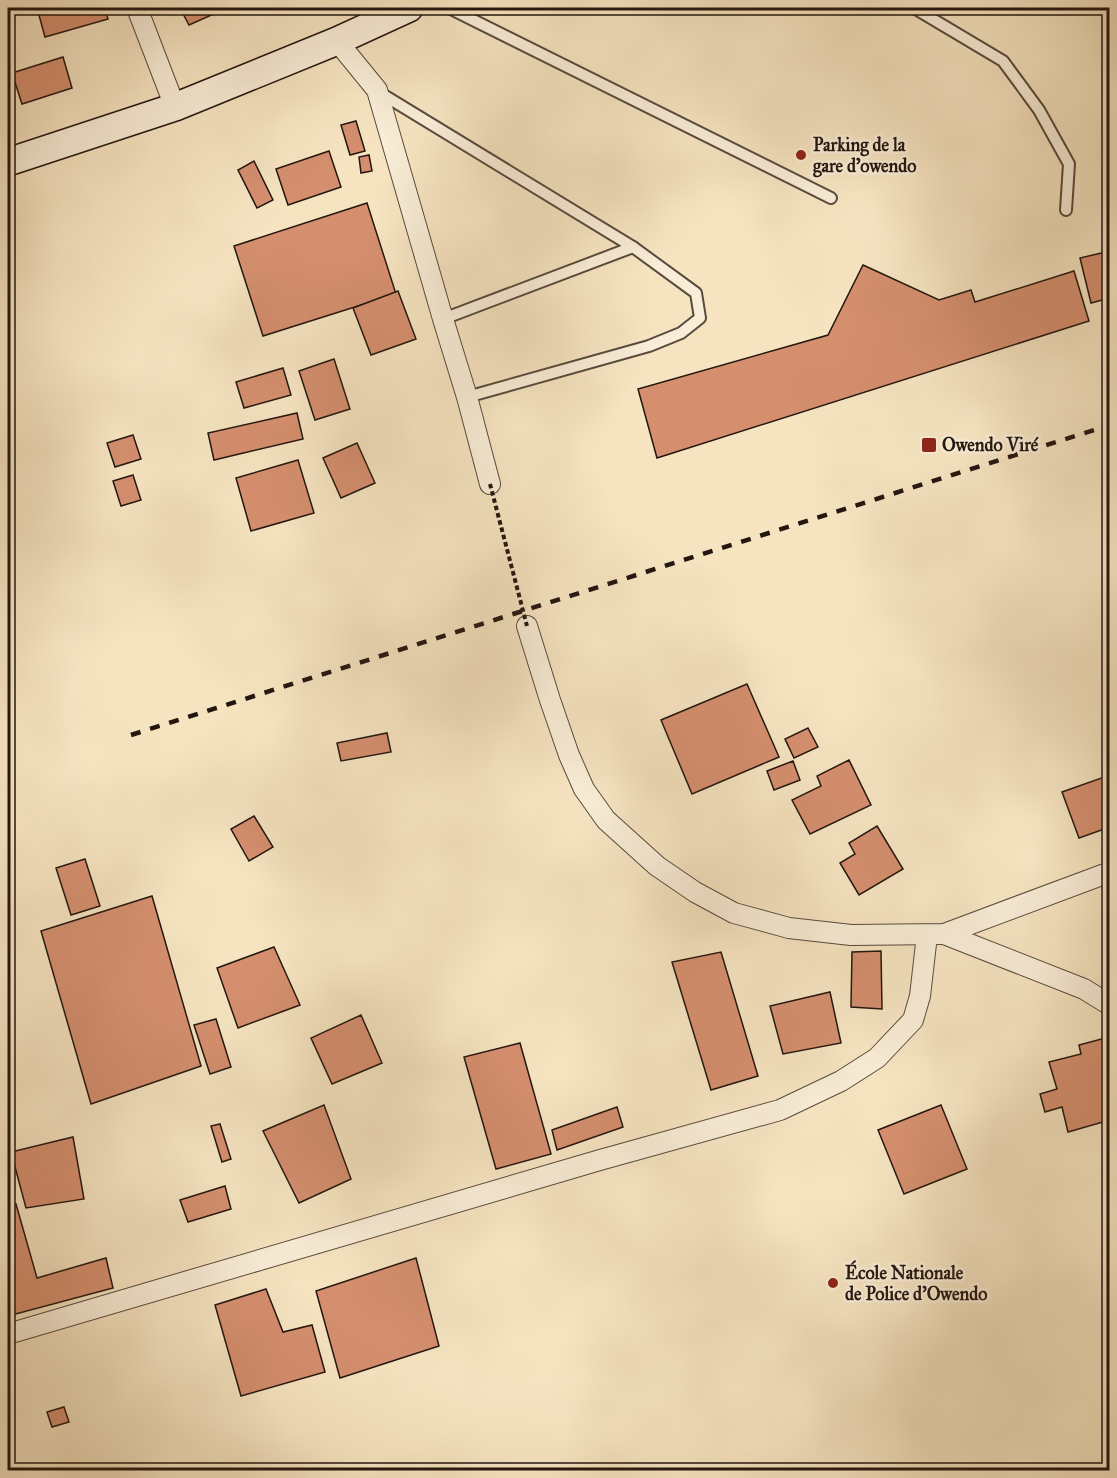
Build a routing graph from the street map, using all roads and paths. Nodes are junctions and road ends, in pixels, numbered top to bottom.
1 (137, 8) edge
2 (409, 8) edge
3 (448, 8) edge
4 (914, 8) edge
5 (337, 41) junction
6 (376, 90) junction
7 (175, 107) junction
8 (8, 162) edge
9 (831, 198) dead end
10 (1066, 210) dead end
11 (633, 247) junction
12 (443, 319) junction
13 (467, 397) junction
14 (490, 484) joint
15 (527, 626) joint
16 (1110, 872) edge
17 (936, 934) junction
18 (1110, 1005) edge
19 (8, 1334) edge

1 - 7 street
2 - 5 street
3 - 9 lane
4 - 10 lane
5 - 6 street
5 - 7 street
6 - 11 lane
6 - 12 street
7 - 8 street
11 - 12 lane
11 - 13 lane
12 - 13 street
13 - 14 street
14 - 15 path, bridge
15 - 17 street
16 - 17 street
17 - 18 street
17 - 19 street

